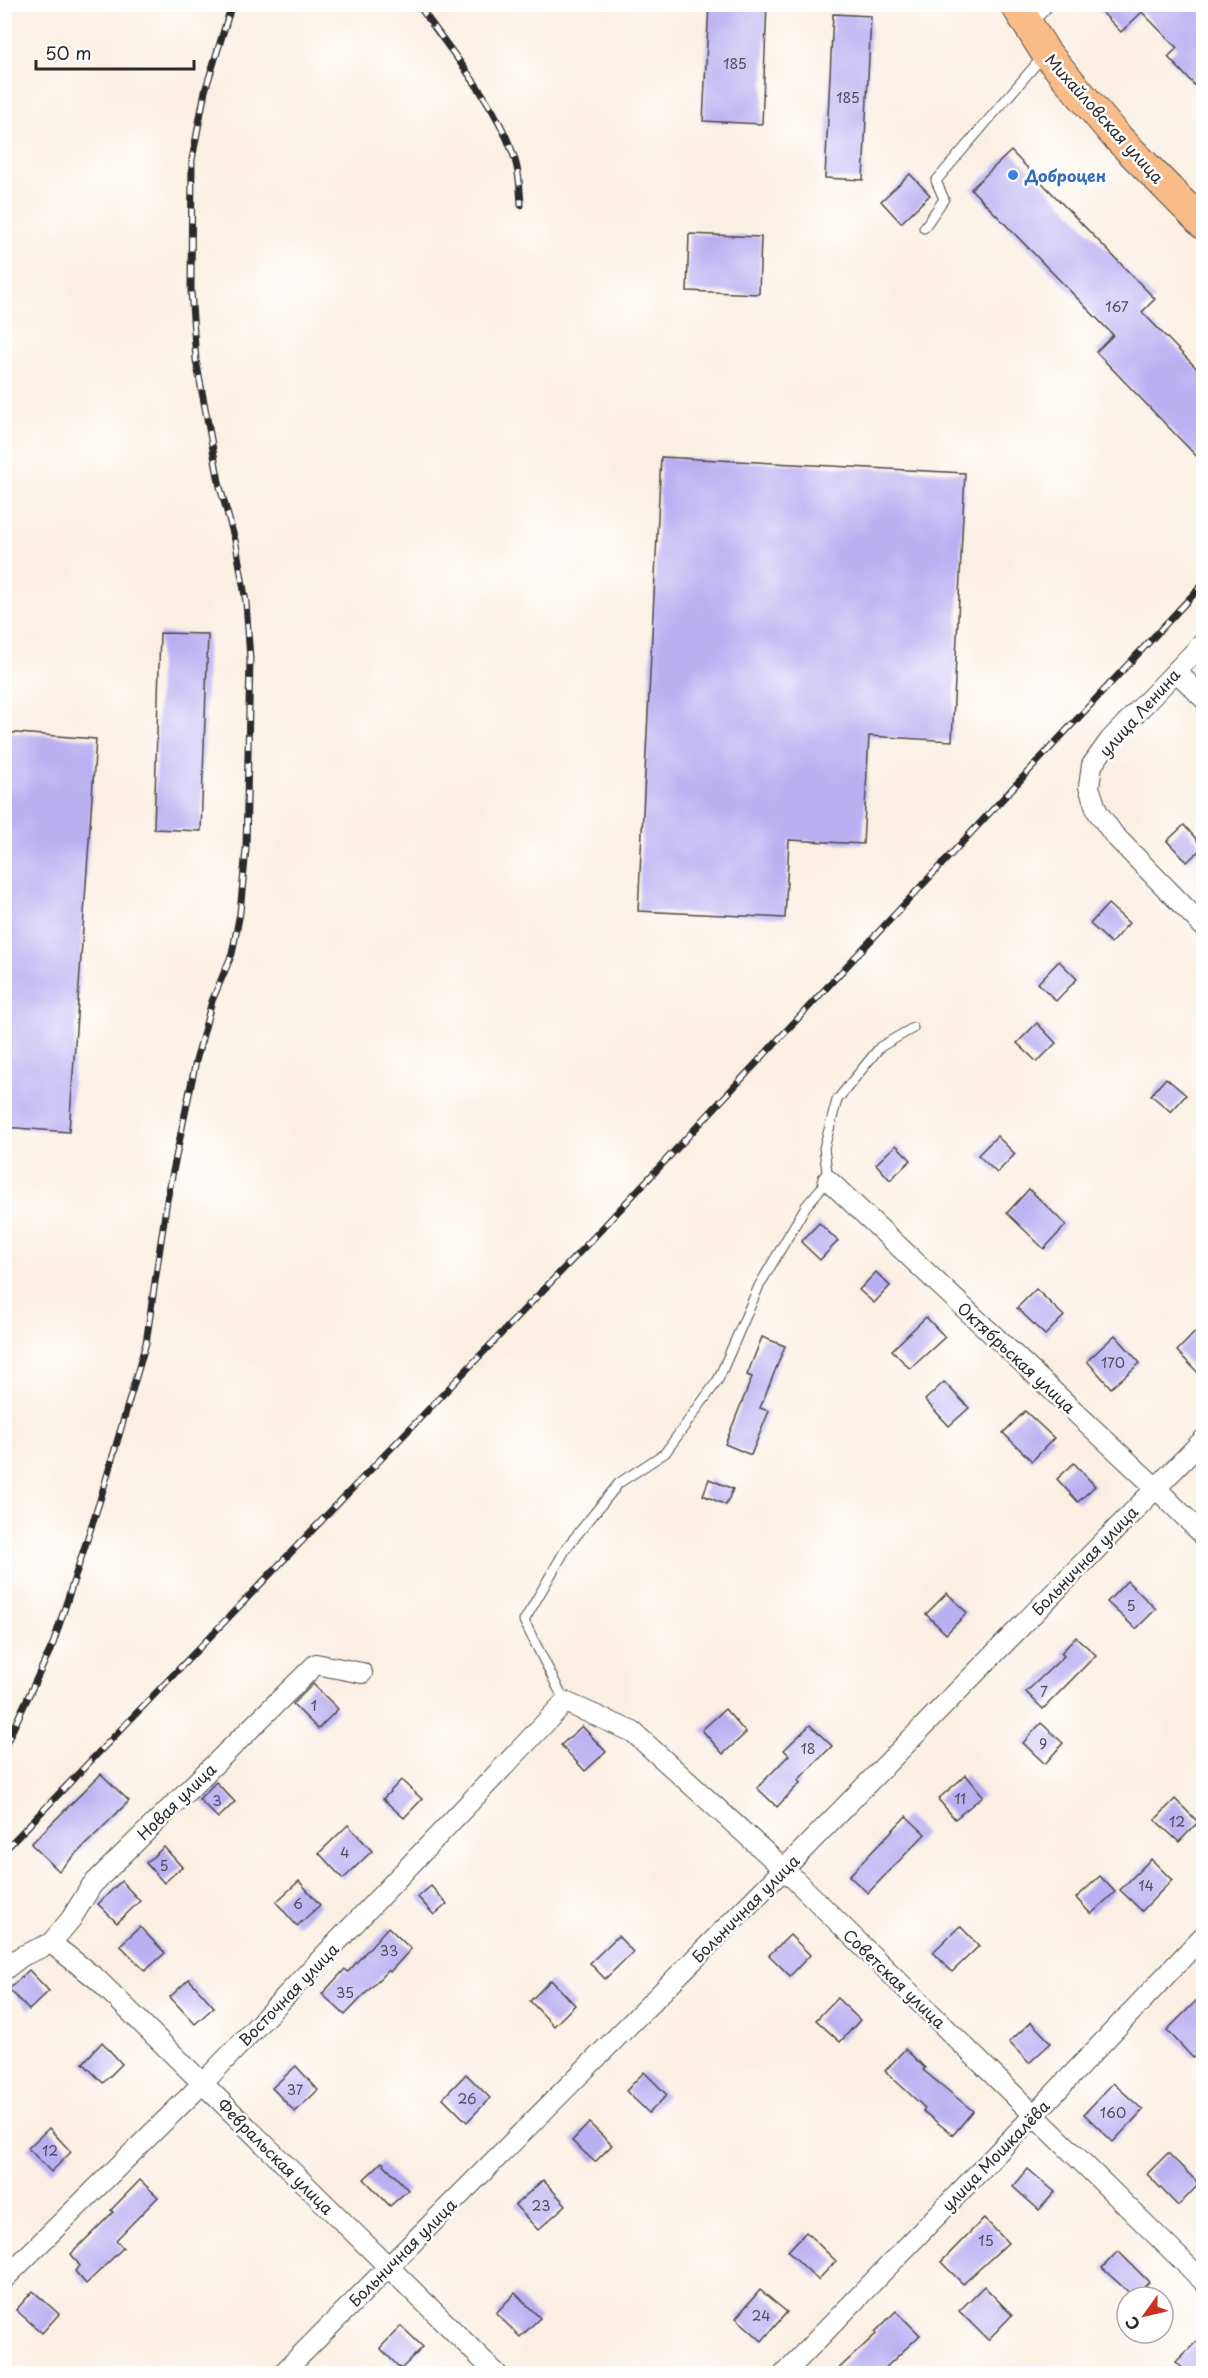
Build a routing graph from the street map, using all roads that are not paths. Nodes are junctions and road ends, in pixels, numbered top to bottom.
1 (1028, 10) edge
2 (1046, 53) junction
3 (1203, 225) edge
4 (924, 228) dead end
5 (1203, 642) edge
6 (1176, 671) junction
7 (1203, 699) edge
8 (1203, 927) edge
9 (913, 1028) dead end
10 (828, 1180) junction
11 (1203, 1439) edge
12 (1155, 1487) junction
13 (1203, 1536) edge
14 (362, 1673) dead end
15 (565, 1702) junction
16 (784, 1869) junction
17 (1203, 1935) edge
18 (51, 1942) junction
19 (4, 1970) edge
20 (203, 2083) junction
21 (1035, 2114) junction
22 (387, 2266) junction
23 (4, 2279) edge
24 (1203, 2282) edge
25 (282, 2373) edge
26 (497, 2373) edge
27 (784, 2373) edge

1 - 2 main road, Михайловская улица
2 - 3 main road, Михайловская улица
2 - 4 lane
5 - 6 street, улица Ленина
6 - 7 street
6 - 8 street, улица Ленина
9 - 10 lane
10 - 12 street, Октябрьская улица
10 - 15 lane
11 - 12 street, Больничная улица
12 - 13 street, Октябрьская улица
12 - 16 street, Больничная улица
14 - 18 street, Новая улица
15 - 16 street, Советская улица
15 - 20 street, Восточная улица
16 - 21 street, Советская улица
16 - 22 street, Больничная улица
17 - 21 street, улица Мошкалёва
18 - 19 street, Новая улица
18 - 20 street, Февральская улица
20 - 22 street, Февральская улица
20 - 23 street, Восточная улица
21 - 24 street, Советская улица
21 - 27 street, улица Мошкалёва
22 - 25 street, Больничная улица
22 - 26 street, Февральская улица

